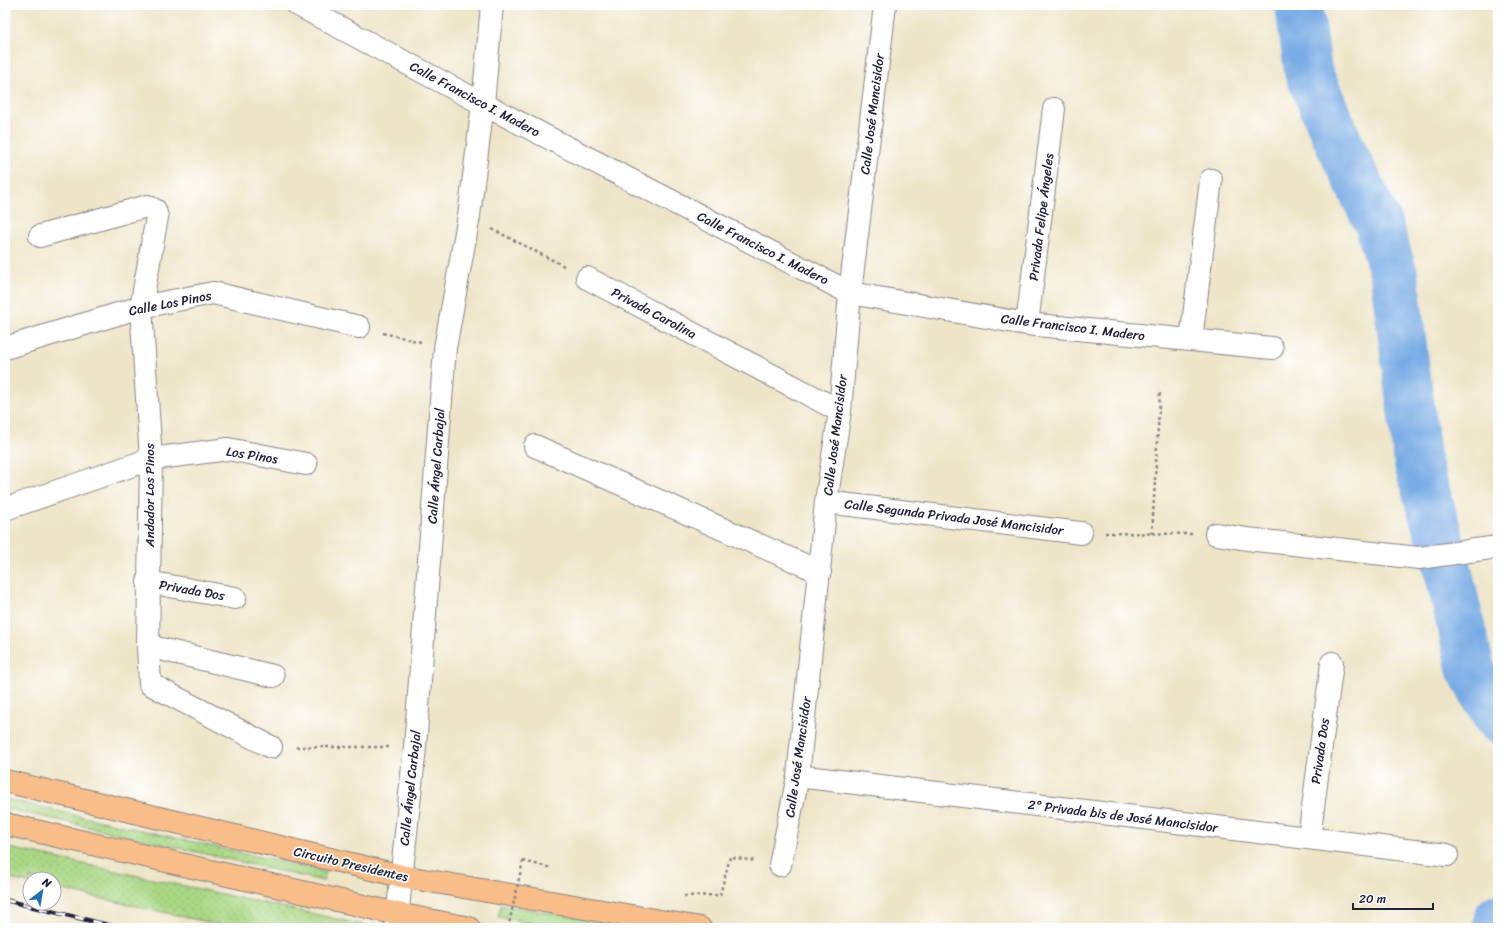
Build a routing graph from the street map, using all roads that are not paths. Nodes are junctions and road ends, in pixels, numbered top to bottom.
1 (298, 5) edge
2 (492, 5) edge
3 (885, 5) edge
4 (483, 104) junction
5 (1054, 109) dead end
6 (1211, 180) dead end
7 (40, 236) dead end
8 (587, 278) road end
9 (850, 293) junction
10 (142, 306) junction
11 (1028, 324) junction
12 (360, 327) road end
13 (1191, 340) junction
14 (5, 348) edge
15 (1272, 348) dead end
16 (840, 411) junction
17 (535, 446) dead end
18 (151, 459) junction
19 (306, 464) dead end
20 (826, 502) junction
21 (5, 509) edge
22 (1081, 533) road end
23 (1216, 534) road end
24 (1498, 547) edge
25 (820, 572) junction
26 (148, 582) junction
27 (235, 598) dead end
28 (148, 646) junction
29 (1332, 663) dead end
30 (273, 676) dead end
31 (271, 747) road end
32 (798, 776) junction
33 (5, 781) edge
34 (5, 824) edge
35 (1309, 838) junction
36 (1447, 856) dead end
37 (780, 865) road end
38 (402, 876) junction
39 (397, 921) edge
40 (469, 928) edge
41 (700, 928) edge

1 - 4 street, Calle Francisco I. Madero
2 - 4 street, Calle Ángel Carbajal
3 - 9 street, Calle José Mancisidor
4 - 9 street, Calle Francisco I. Madero
4 - 38 street, Calle Ángel Carbajal
5 - 11 street, Privada Felipe Ángeles
6 - 13 street
7 - 10 street, Andador Los Pinos
8 - 16 street, Privada Carolina
9 - 11 street, Calle Francisco I. Madero
9 - 16 street, Calle José Mancisidor
10 - 12 street, Calle Los Pinos
10 - 14 street, Calle Los Pinos
10 - 18 street, Andador Los Pinos
11 - 13 street, Calle Francisco I. Madero
13 - 15 street, Calle Francisco I. Madero
16 - 20 street, Calle José Mancisidor
17 - 25 street
18 - 19 street, Los Pinos
18 - 21 street
18 - 26 street, Andador Los Pinos
20 - 22 street, Calle Segunda Privada José Mancisidor
20 - 25 street, Calle José Mancisidor
23 - 24 street
25 - 32 street, Calle José Mancisidor
26 - 27 street, Privada Dos
26 - 28 street, Andador Los Pinos
28 - 30 street
28 - 31 street, Andador Los Pinos
29 - 35 street, Privada Dos
32 - 35 street, 2° Privada bis de José Mancisidor
32 - 37 street, Calle José Mancisidor
33 - 38 main road, Circuito Presidentes
34 - 39 main road
35 - 36 street, 2° Privada bis de José Mancisidor
38 - 39 street, Calle Ángel Carbajal
38 - 41 main road, Circuito Presidentes
39 - 40 main road

